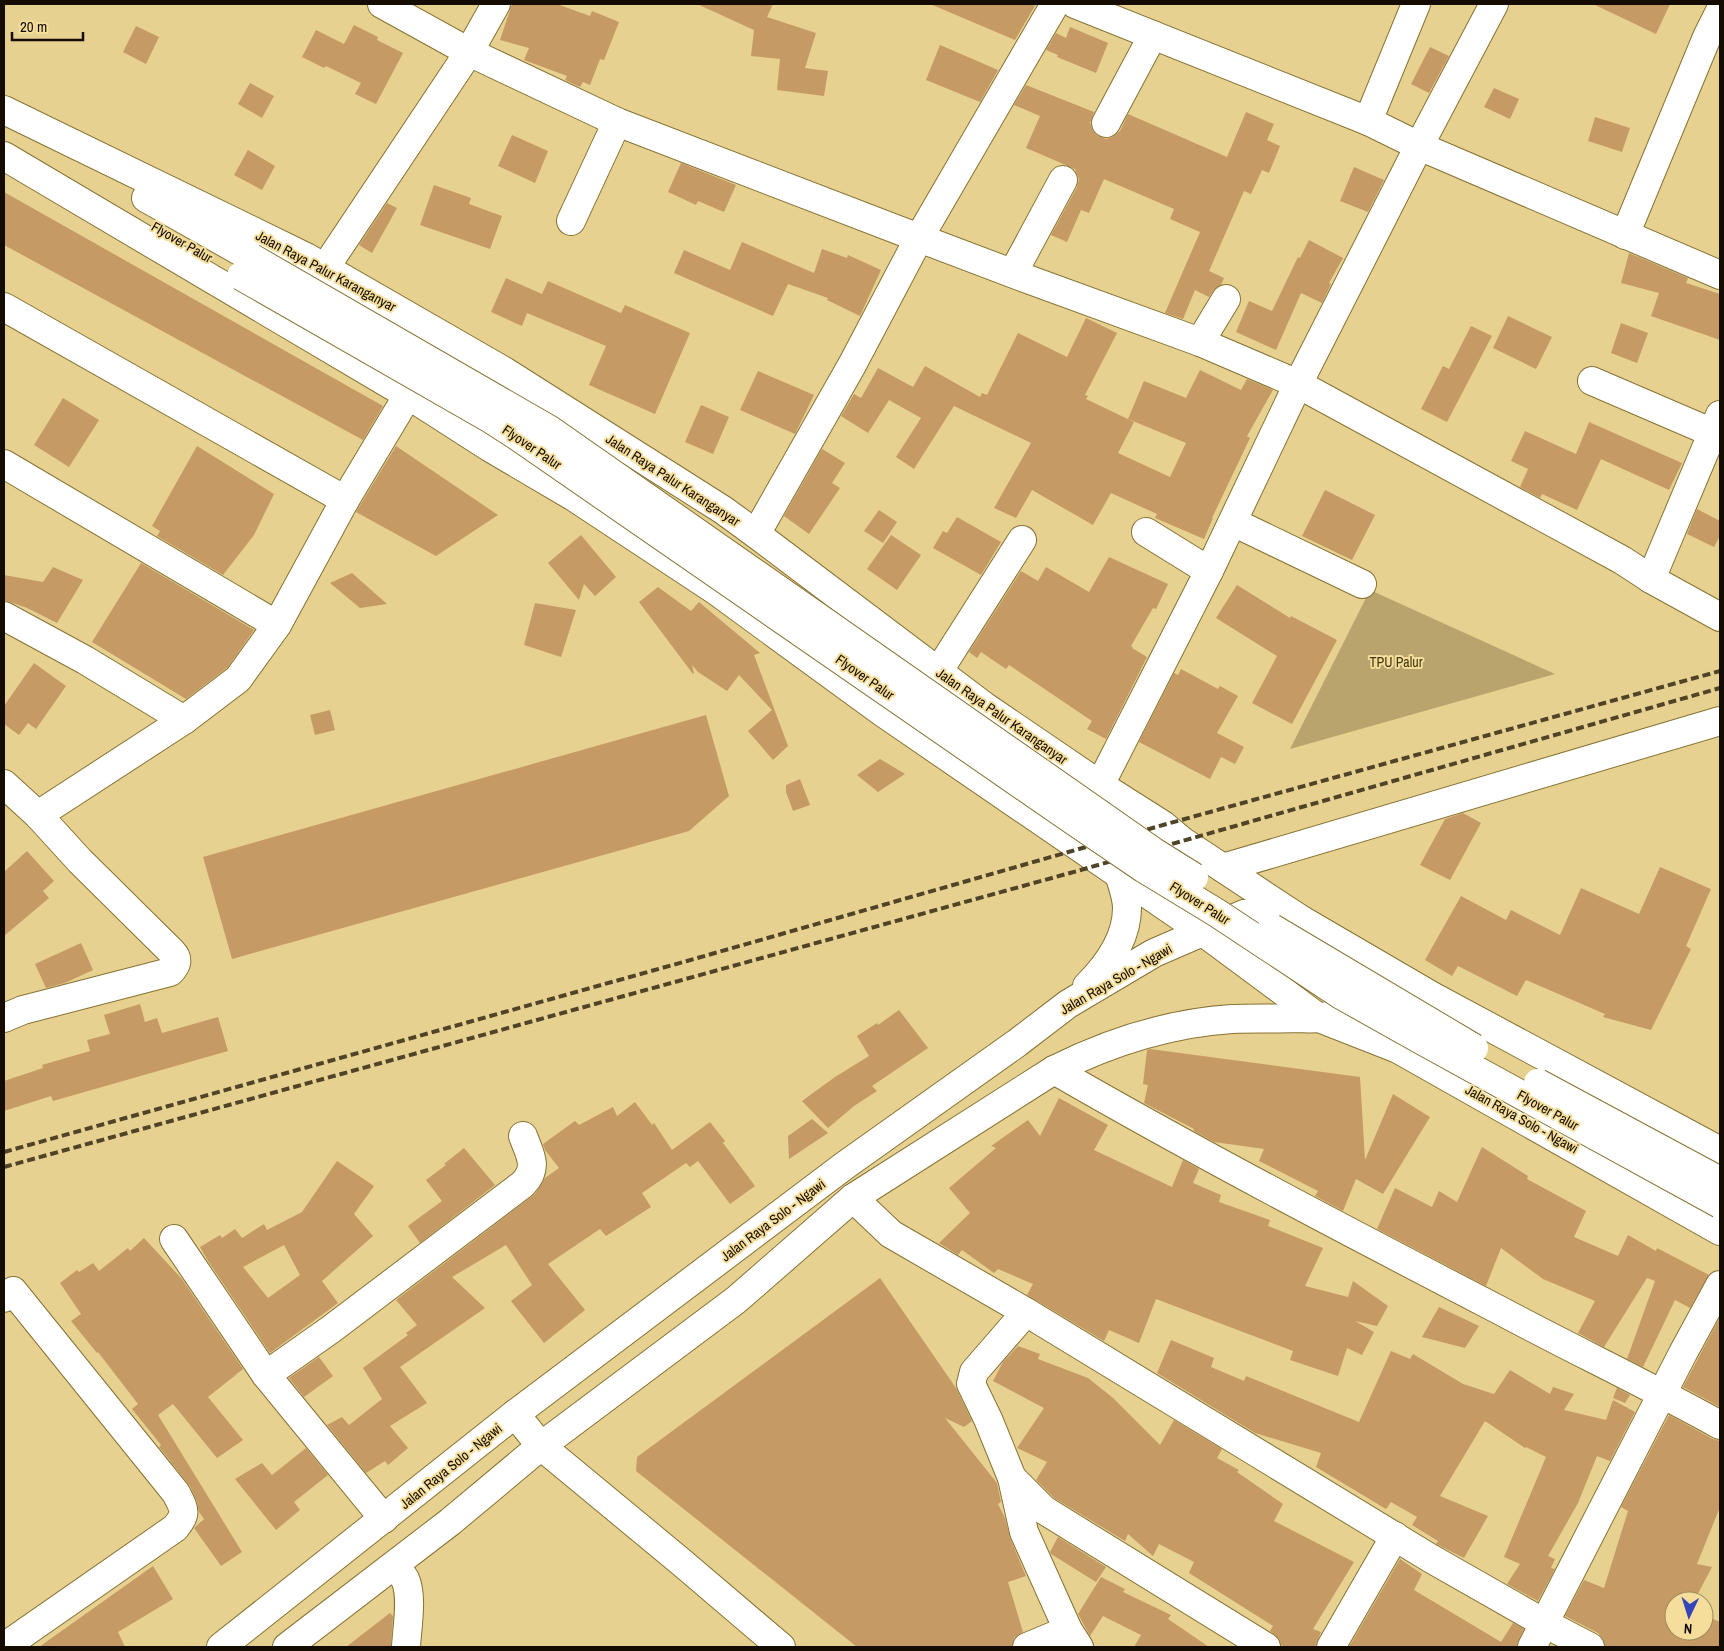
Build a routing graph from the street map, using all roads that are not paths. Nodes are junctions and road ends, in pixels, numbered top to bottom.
1 (382, 4) edge
2 (496, 4) edge
3 (1055, 4) edge
4 (1075, 4) edge
5 (1416, 4) edge
6 (1494, 4) edge
7 (1720, 11) edge
8 (1153, 35) junction
9 (469, 52) junction
10 (4, 110) edge
11 (1368, 121) junction
12 (617, 122) junction
13 (1106, 123) dead end
14 (34, 124) junction
15 (1419, 146) junction
16 (5, 157) edge
17 (1063, 180) dead end
18 (571, 221) dead end
19 (1625, 235) junction
20 (919, 238) junction
21 (247, 267) junction
22 (325, 268) junction
23 (1013, 273) junction
24 (1720, 275) edge
25 (1226, 299) dead end
26 (4, 307) edge
27 (1200, 342) junction
28 (1592, 381) dead end
29 (1298, 384) junction
30 (408, 395) junction
31 (1717, 424) edge
32 (4, 464) edge
33 (345, 500) junction
34 (1233, 522) junction
35 (1146, 532) dead end
36 (756, 534) junction
37 (1022, 540) dead end
38 (1209, 571) junction
39 (1651, 579) junction
40 (1362, 584) dead end
41 (4, 616) edge
42 (1720, 617) edge
43 (276, 625) junction
44 (938, 672) junction
45 (984, 706) junction
46 (184, 720) junction
47 (1720, 721) edge
48 (946, 756) junction
49 (4, 784) edge
50 (1100, 785) junction
51 (38, 815) junction
52 (1223, 868) junction
53 (1119, 874) junction
54 (1300, 919) junction
55 (1203, 932) junction
56 (1366, 957) junction
57 (1432, 996) junction
58 (1068, 1004) junction
59 (4, 1018) edge
60 (1319, 1018) junction
61 (1398, 1049) junction
62 (1054, 1070) junction
63 (523, 1136) dead end
64 (1720, 1151) edge
65 (1720, 1181) edge
66 (853, 1198) junction
67 (1720, 1204) edge
68 (1720, 1231) edge
69 (174, 1239) dead end
70 (1720, 1285) edge
71 (4, 1298) edge
72 (1026, 1312) junction
73 (266, 1375) junction
74 (1663, 1394) junction
75 (514, 1414) junction
76 (1720, 1425) edge
77 (541, 1446) junction
78 (1012, 1478) junction
79 (384, 1519) junction
80 (1395, 1536) junction
81 (395, 1566) junction
82 (1544, 1623) junction
83 (1074, 1639) edge
84 (11, 1645) edge
85 (221, 1647) edge
86 (287, 1647) edge
87 (406, 1647) edge
88 (781, 1647) edge
89 (1027, 1647) edge
90 (1266, 1647) edge
91 (1332, 1647) edge
92 (1532, 1647) edge
93 (1590, 1647) edge

1 - 9 main road
2 - 9 main road
3 - 20 main road
4 - 8 main road
5 - 11 main road
6 - 15 main road
7 - 19 main road
8 - 11 main road
8 - 13 main road
9 - 12 main road
9 - 22 main road
10 - 14 main road, Jalan Raya Palur Karanganyar
11 - 15 main road
12 - 18 main road
12 - 20 main road
14 - 21 main road, Flyover Palur
14 - 22 main road, Jalan Raya Palur Karanganyar
15 - 19 main road
15 - 29 main road
16 - 21 main road, Flyover Palur
16 - 30 main road
17 - 23 main road
19 - 24 main road
20 - 23 main road
20 - 36 main road
21 - 65 main road, Flyover Palur, bridge
21 - 67 main road, Flyover Palur, bridge
22 - 36 main road, Jalan Raya Palur Karanganyar
23 - 27 main road
25 - 27 main road
26 - 33 main road
27 - 29 main road
28 - 31 main road
29 - 34 main road
29 - 39 main road
30 - 33 main road
30 - 48 main road
31 - 39 main road
32 - 43 main road
33 - 43 main road
34 - 38 main road
34 - 40 main road
35 - 38 main road
36 - 44 main road, Jalan Raya Palur Karanganyar
37 - 44 main road
38 - 50 main road
39 - 42 main road
41 - 46 main road
43 - 46 main road
44 - 45 main road, Jalan Raya Palur Karanganyar
45 - 48 main road
45 - 50 main road, Jalan Raya Palur Karanganyar
46 - 51 main road
47 - 52 main road
48 - 53 main road
49 - 51 main road
50 - 52 main road, Jalan Raya Palur Karanganyar
51 - 59 main road
52 - 54 main road, Jalan Raya Palur Karanganyar
53 - 55 main road
53 - 58 main road
54 - 55 main road, Jalan Raya Solo - Ngawi
54 - 56 main road, Jalan Raya Solo - Ngawi
55 - 58 main road, Jalan Raya Solo - Ngawi
55 - 60 main road
56 - 57 main road, Jalan Raya Solo - Ngawi
56 - 60 main road, Jalan Raya Solo - Ngawi
57 - 61 main road
57 - 64 main road, Jalan Raya Solo - Ngawi
58 - 75 main road, Jalan Raya Solo - Ngawi
60 - 61 main road, Jalan Raya Solo - Ngawi
60 - 62 main road, Jalan Raya Solo - Ngawi
61 - 68 main road, Jalan Raya Solo - Ngawi
62 - 66 main road, Jalan Raya Solo - Ngawi
62 - 74 main road
63 - 73 main road
66 - 72 main road
66 - 77 main road, Jalan Raya Solo - Ngawi
69 - 73 main road
70 - 74 main road
71 - 84 main road
72 - 78 main road
72 - 80 main road
73 - 79 main road
74 - 76 main road
74 - 82 main road
75 - 77 main road
75 - 79 main road, Jalan Raya Solo - Ngawi
77 - 81 main road, Jalan Raya Solo - Ngawi
77 - 88 main road
78 - 83 main road
78 - 90 main road
79 - 85 main road, Jalan Raya Solo - Ngawi
80 - 82 main road
80 - 91 main road
81 - 86 main road, Jalan Raya Solo - Ngawi
81 - 87 main road
82 - 92 main road
82 - 93 main road
83 - 89 main road

